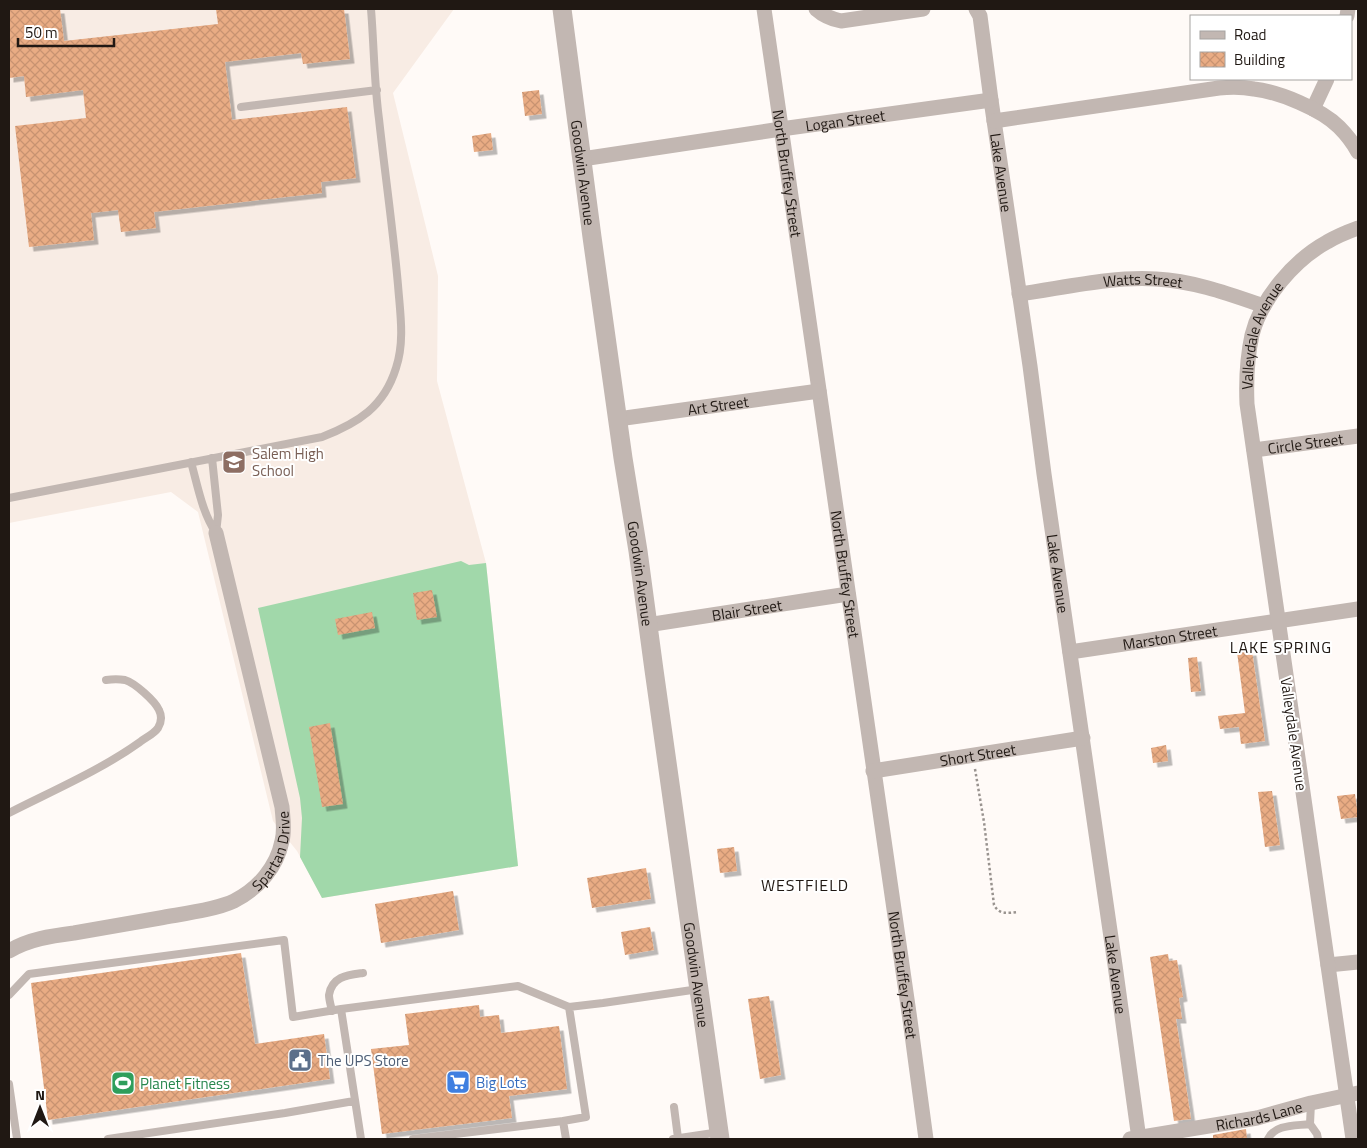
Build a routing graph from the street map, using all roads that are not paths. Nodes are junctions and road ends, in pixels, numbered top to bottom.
1 (371, 9) edge
2 (562, 9) edge
3 (764, 9) edge
4 (816, 9) edge
5 (923, 9) edge
6 (978, 12) edge
7 (1327, 80) edge
8 (377, 90) junction
9 (990, 100) junction
10 (241, 107) dead end
11 (1313, 109) junction
12 (994, 121) junction
13 (781, 128) junction
14 (1358, 152) edge
15 (582, 158) junction
16 (1358, 228) edge
17 (1019, 294) junction
18 (1264, 306) junction
19 (819, 391) junction
20 (618, 419) junction
21 (1358, 436) edge
22 (1254, 450) junction
23 (212, 458) junction
24 (192, 462) junction
25 (9, 498) edge
26 (216, 533) junction
27 (848, 594) junction
28 (1358, 609) edge
29 (1278, 621) junction
30 (647, 625) junction
31 (1070, 652) junction
32 (106, 680) dead end
33 (1082, 738) junction
34 (873, 771) junction
35 (9, 813) edge
36 (9, 951) edge
37 (1358, 962) edge
38 (1328, 965) junction
39 (363, 973) dead end
40 (699, 989) junction
41 (9, 995) edge
42 (569, 1007) junction
43 (342, 1009) junction
44 (332, 1011) junction
45 (9, 1084) edge
46 (1353, 1094) edge
47 (354, 1100) junction
48 (1311, 1103) junction
49 (674, 1106) dead end
50 (563, 1121) junction
51 (1310, 1124) junction
52 (1355, 1132) edge
53 (151, 1136) edge
54 (720, 1136) edge
55 (1172, 1136) edge
56 (17, 1139) edge
57 (108, 1139) edge
58 (361, 1139) edge
59 (413, 1139) edge
60 (566, 1139) edge
61 (675, 1139) edge
62 (926, 1139) edge
63 (1136, 1139) edge
64 (1268, 1139) edge
65 (1318, 1139) edge

1 - 8 lane
2 - 15 street, Goodwin Avenue
3 - 13 street, North Bruffey Street
4 - 5 street
6 - 9 street, Lake Avenue
7 - 11 street
8 - 10 lane
8 - 23 lane
9 - 12 street, Lake Avenue
9 - 13 street, Logan Street
11 - 12 street
11 - 14 street
12 - 17 street, Lake Avenue
13 - 15 street, Logan Street
13 - 19 street, North Bruffey Street
15 - 20 street, Goodwin Avenue
16 - 18 street, Valleydale Avenue
17 - 18 street, Watts Street
17 - 31 street, Lake Avenue
18 - 22 street, Valleydale Avenue
19 - 20 street, Art Street
19 - 27 street, North Bruffey Street
20 - 30 street, Goodwin Avenue
21 - 22 street, Circle Street
22 - 29 street, Valleydale Avenue
23 - 24 lane
23 - 26 lane
24 - 25 lane
24 - 26 lane
26 - 36 street, Spartan Drive
27 - 30 street, Blair Street
27 - 34 street, North Bruffey Street
28 - 29 street, Marston Street
29 - 31 street, Marston Street
29 - 38 street, Valleydale Avenue
30 - 40 street, Goodwin Avenue
31 - 33 street, Lake Avenue
32 - 35 lane
33 - 34 street, Short Street
33 - 63 street, Lake Avenue
34 - 62 street, North Bruffey Street
37 - 38 street
38 - 46 street, Valleydale Avenue
39 - 44 lane
40 - 42 lane
40 - 54 street, Goodwin Avenue
41 - 44 lane
42 - 43 lane
42 - 50 lane
43 - 44 lane
43 - 47 lane
45 - 56 lane
46 - 48 street, Richards Lane
46 - 52 street, Valleydale Avenue
47 - 53 lane
47 - 58 lane
48 - 51 lane
48 - 55 street, Richards Lane
49 - 61 lane
50 - 59 lane
50 - 60 lane
51 - 64 lane
51 - 65 lane
53 - 57 lane
54 - 61 lane
55 - 63 street, Richards Lane

